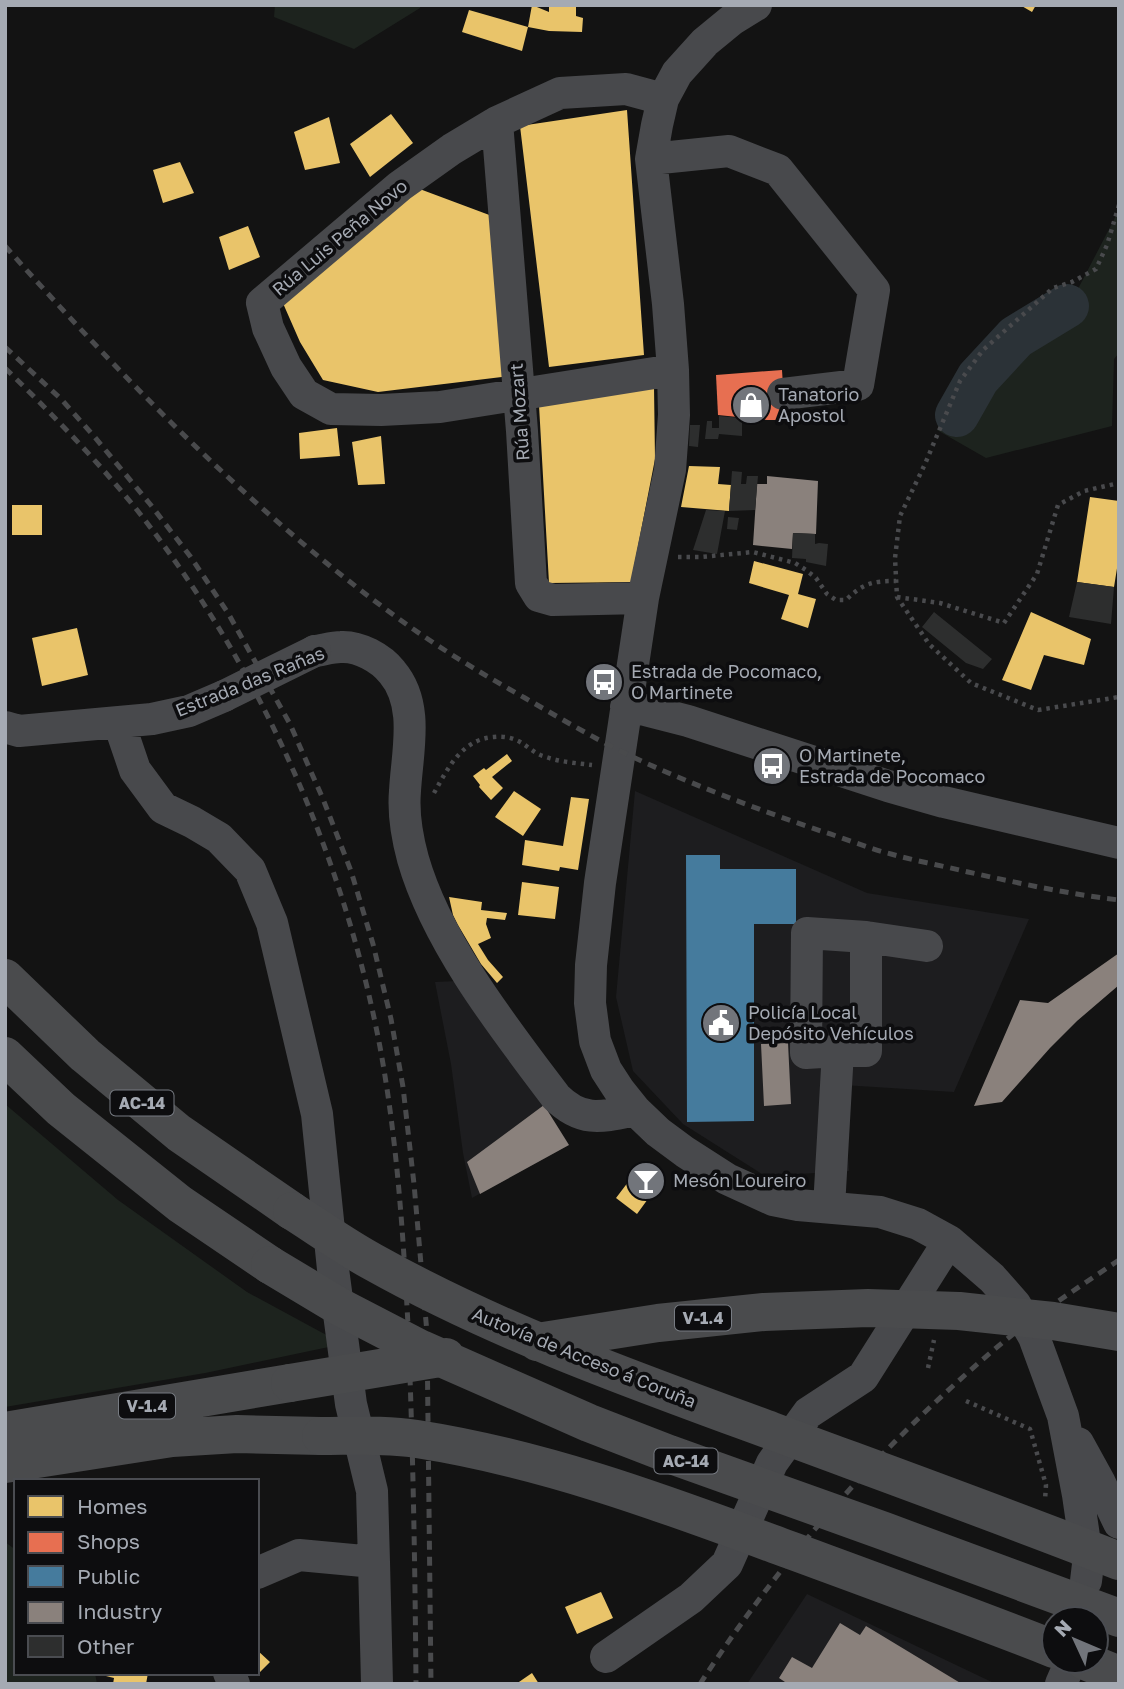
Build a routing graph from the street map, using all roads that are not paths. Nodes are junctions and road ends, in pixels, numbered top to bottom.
1 (755, 5) edge
2 (663, 99) junction
3 (497, 122) junction
4 (651, 159) junction
5 (673, 370) junction
6 (783, 394) dead end
7 (519, 395) junction
8 (643, 598) junction
9 (626, 707) junction
10 (120, 723) junction
11 (5, 727) edge
12 (1119, 842) edge
13 (866, 937) junction
14 (927, 946) dead end
15 (5, 978) edge
16 (838, 1051) junction
17 (5, 1056) edge
18 (635, 1110) junction
19 (829, 1207) junction
20 (949, 1241) junction
21 (1119, 1332) edge
22 (1063, 1416) junction
23 (5, 1431) edge
24 (5, 1464) edge
25 (1109, 1488) edge
26 (1119, 1523) edge
27 (1119, 1554) edge
28 (1119, 1561) edge
29 (374, 1562) junction
30 (259, 1572) edge
31 (1086, 1581) junction
32 (1079, 1605) edge
33 (1119, 1618) edge
34 (1040, 1643) edge
35 (606, 1657) dead end
36 (377, 1684) edge

1 - 2 street
2 - 3 street, Rúa Luis Peña Novo
2 - 4 street
3 - 7 street, Rúa Mozart
3 - 7 street, Rúa Luis Peña Novo
4 - 5 street
4 - 6 street
5 - 7 street, Rúa Luis Peña Novo
5 - 8 street
7 - 8 street, Rúa Mozart
8 - 9 street
9 - 12 street
9 - 18 street
10 - 11 street, Estrada das Rañas
10 - 18 street, Estrada das Rañas, bridge
10 - 29 street
13 - 14 street
13 - 16 street
13 - 16 street
15 - 28 highway, Autovía de Acceso á Coruña / AC-14, bridge
16 - 19 street
17 - 33 highway, AC-14, bridge
18 - 19 street
19 - 20 street
20 - 22 street
20 - 35 street
21 - 23 highway, V-1.4, bridge
22 - 25 street
22 - 31 street
24 - 34 highway, V-1.4, bridge
25 - 26 street
27 - 31 street
29 - 30 street
29 - 36 street
31 - 32 street

